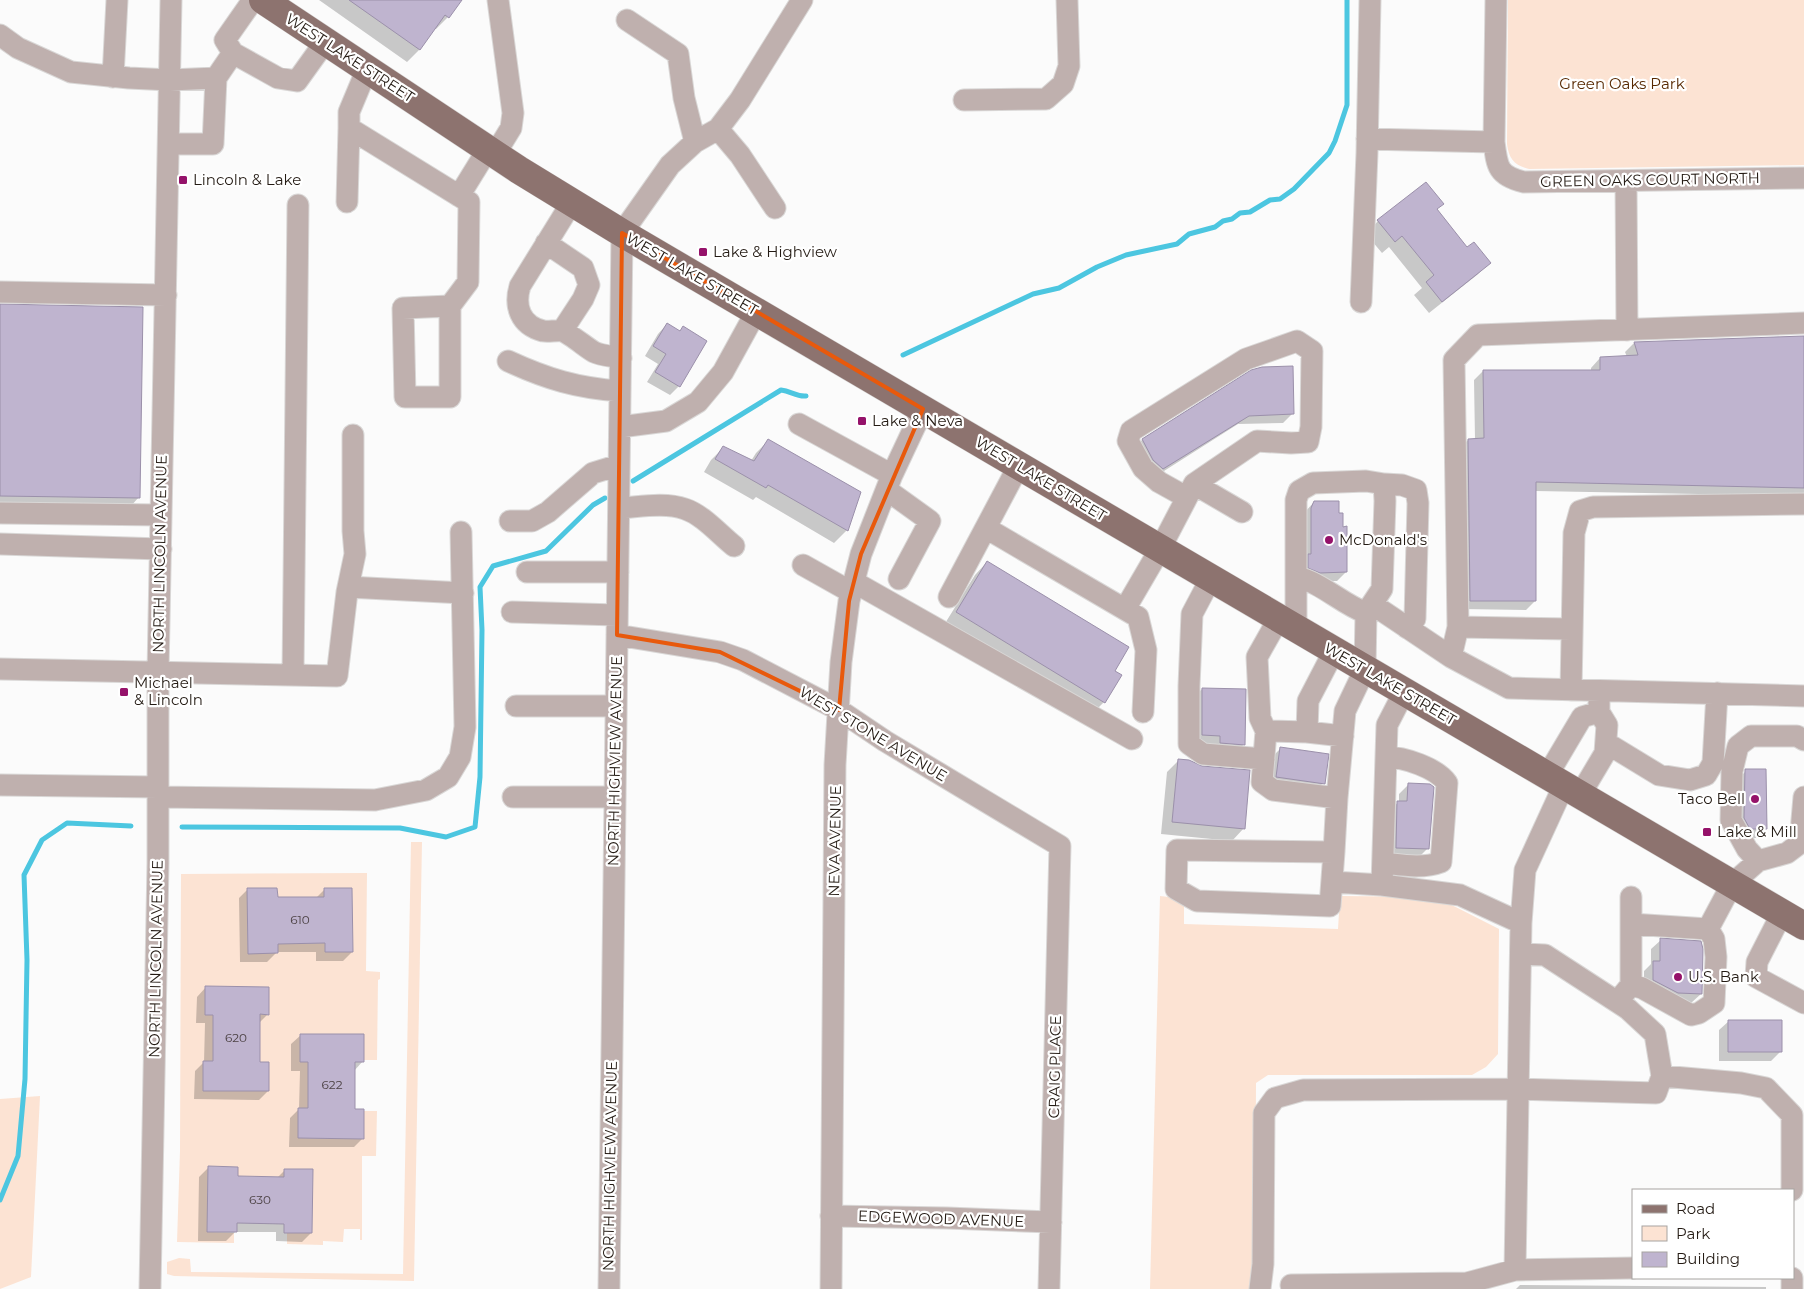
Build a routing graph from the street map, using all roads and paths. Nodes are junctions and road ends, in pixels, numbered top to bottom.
1 (117, 0) edge
2 (171, 0) edge
3 (253, 0) edge
4 (263, 0) edge
5 (498, 0) edge
6 (802, 0) edge
7 (1067, 0) edge
8 (1370, 0) edge
9 (1496, 0) edge
10 (627, 20) dead end
11 (0, 36) edge
12 (325, 42) junction
13 (233, 53) junction
14 (367, 69) junction
15 (114, 76) junction
16 (216, 78) junction
17 (170, 80) junction
18 (964, 100) dead end
19 (349, 128) junction
20 (718, 129) junction
21 (1367, 139) junction
22 (695, 142) junction
23 (1494, 142) junction
24 (169, 144) junction
25 (492, 152) junction
26 (1804, 178) edge
27 (1626, 181) junction
28 (459, 196) junction
29 (347, 202) dead end
30 (572, 202) junction
31 (298, 205) dead end
32 (775, 208) dead end
33 (622, 233) junction
34 (546, 243) junction
35 (0, 292) edge
36 (166, 295) junction
37 (1361, 302) dead end
38 (450, 306) junction
39 (756, 312) junction
40 (1804, 323) edge
41 (1627, 330) junction
42 (562, 331) junction
43 (621, 358) junction
44 (508, 361) dead end
45 (620, 391) junction
46 (923, 409) junction
47 (799, 424) dead end
48 (620, 427) junction
49 (353, 435) dead end
50 (620, 465) junction
51 (1019, 465) junction
52 (889, 483) junction
53 (1384, 484) junction
54 (1190, 490) junction
55 (1804, 504) edge
56 (619, 508) junction
57 (1242, 512) dead end
58 (0, 513) edge
59 (161, 515) junction
60 (510, 521) dead end
61 (986, 528) junction
62 (461, 532) dead end
63 (0, 544) edge
64 (734, 546) dead end
65 (161, 548) junction
66 (1160, 549) junction
67 (803, 566) dead end
68 (527, 572) dead end
69 (618, 572) junction
70 (1297, 577) junction
71 (1211, 578) junction
72 (899, 579) dead end
73 (348, 586) junction
74 (853, 587) junction
75 (463, 592) junction
76 (949, 597) dead end
77 (1373, 602) junction
78 (1126, 610) junction
79 (512, 612) dead end
80 (1287, 623) junction
81 (617, 625) junction
82 (1458, 627) junction
83 (1407, 628) junction
84 (1571, 629) junction
85 (1334, 651) junction
86 (1451, 657) junction
87 (0, 669) edge
88 (1365, 669) junction
89 (158, 672) junction
90 (293, 675) junction
91 (1570, 690) junction
92 (1599, 690) junction
93 (1404, 692) junction
94 (1717, 694) junction
95 (1804, 696) edge
96 (516, 706) dead end
97 (616, 706) junction
98 (838, 710) junction
99 (1143, 712) dead end
100 (1599, 712) junction
101 (1266, 731) junction
102 (1306, 732) junction
103 (1343, 736) junction
104 (1132, 739) dead end
105 (1804, 740) edge
106 (1606, 746) junction
107 (1386, 757) junction
108 (1264, 759) junction
109 (0, 785) edge
110 (1564, 786) junction
111 (158, 792) junction
112 (513, 797) dead end
113 (615, 797) junction
114 (1338, 798) junction
115 (1804, 798) edge
116 (1060, 846) joint
117 (1334, 852) junction
118 (1758, 860) junction
119 (1383, 863) junction
120 (1333, 882) junction
121 (1732, 884) junction
122 (1382, 885) junction
123 (1631, 897) dead end
124 (1793, 919) edge
125 (1521, 923) junction
126 (1631, 924) junction
127 (1708, 929) junction
128 (1520, 954) junction
129 (1631, 985) junction
130 (1616, 1002) junction
131 (1804, 1003) edge
132 (1662, 1076) junction
133 (1518, 1089) junction
134 (1792, 1189) edge
135 (831, 1216) junction
136 (1051, 1222) junction
137 (1632, 1268) edge
138 (1515, 1270) junction
139 (1291, 1285) dead end
140 (150, 1289) edge
141 (609, 1289) edge
142 (831, 1289) edge
143 (1050, 1289) edge
144 (1260, 1289) edge

1 - 15 street
2 - 17 street, NORTH LINCOLN AVENUE
3 - 13 street
4 - 12 main road, WEST LAKE STREET
5 - 25 street
6 - 20 street
7 - 18 street
8 - 21 street
9 - 23 street
10 - 22 street
11 - 15 street
12 - 13 street
12 - 14 main road, WEST LAKE STREET
13 - 16 street
14 - 19 street
14 - 25 main road, WEST LAKE STREET
15 - 17 street
16 - 17 street
16 - 24 street
17 - 24 street, NORTH LINCOLN AVENUE
19 - 28 street
19 - 29 street
20 - 22 street
20 - 32 street
21 - 23 street
21 - 37 street
22 - 33 street
23 - 27 street, GREEN OAKS COURT NORTH
24 - 36 street, NORTH LINCOLN AVENUE
25 - 28 street
25 - 30 main road, WEST LAKE STREET
26 - 27 street, GREEN OAKS COURT NORTH
27 - 41 street
28 - 38 street
30 - 33 main road, WEST LAKE STREET
30 - 34 street
31 - 90 street
33 - 39 main road, WEST LAKE STREET
33 - 43 street, NORTH HIGHVIEW AVENUE
34 - 42 street
34 - 42 street
35 - 36 street
36 - 59 street, NORTH LINCOLN AVENUE
38 - 38 street
39 - 46 main road, WEST LAKE STREET
39 - 48 street
40 - 41 street
41 - 82 street
42 - 43 street
43 - 45 street, NORTH HIGHVIEW AVENUE
44 - 45 street
45 - 48 street, NORTH HIGHVIEW AVENUE
46 - 51 main road, WEST LAKE STREET
46 - 52 street, NEVA AVENUE
47 - 52 street
48 - 50 street, NORTH HIGHVIEW AVENUE
49 - 73 street
50 - 56 street, NORTH HIGHVIEW AVENUE
50 - 60 street
51 - 61 street
51 - 66 main road, WEST LAKE STREET
52 - 72 street
52 - 74 street, NEVA AVENUE
53 - 70 street
53 - 77 street
53 - 83 street
54 - 54 street
54 - 57 street
54 - 66 street
55 - 84 street
56 - 64 street
56 - 69 street, NORTH HIGHVIEW AVENUE
58 - 59 street
59 - 65 street, NORTH LINCOLN AVENUE
61 - 76 street
61 - 78 street
62 - 75 street
63 - 65 street
65 - 89 street, NORTH LINCOLN AVENUE
66 - 71 main road, WEST LAKE STREET
66 - 78 street
67 - 74 street
68 - 69 street
69 - 81 street, NORTH HIGHVIEW AVENUE
70 - 77 street
70 - 80 street
71 - 80 main road, WEST LAKE STREET
71 - 108 street
73 - 75 street
73 - 90 street
74 - 98 street, NEVA AVENUE
74 - 104 street
75 - 111 street
77 - 83 street
77 - 88 street
78 - 99 street
79 - 81 street, WEST STONE AVENUE
80 - 85 main road, WEST LAKE STREET
80 - 101 street
81 - 97 street, NORTH HIGHVIEW AVENUE
81 - 98 street, WEST STONE AVENUE
82 - 84 street
82 - 86 street
83 - 86 street
84 - 91 street
85 - 88 main road, WEST LAKE STREET
85 - 102 street
86 - 91 street
87 - 89 street
88 - 93 main road, WEST LAKE STREET
88 - 103 street
89 - 90 street
89 - 111 street, NORTH LINCOLN AVENUE
91 - 92 street
92 - 94 street
92 - 100 street
93 - 107 street
93 - 110 main road, WEST LAKE STREET
94 - 95 street
94 - 106 street
96 - 97 street
97 - 113 street, NORTH HIGHVIEW AVENUE
98 - 116 street, WEST STONE AVENUE
98 - 135 street, NEVA AVENUE
100 - 106 street
100 - 110 street
101 - 102 street
101 - 108 street
102 - 103 street
103 - 114 street
105 - 118 street
106 - 110 street
107 - 119 street
107 - 119 street
108 - 114 street
109 - 111 street
110 - 121 main road, WEST LAKE STREET
110 - 125 street
111 - 140 street, NORTH LINCOLN AVENUE
112 - 113 street
113 - 141 street, NORTH HIGHVIEW AVENUE
114 - 117 street
115 - 118 street
116 - 136 street, CRAIG PLACE
117 - 120 street
117 - 120 street
118 - 121 street
119 - 122 street
120 - 122 street
121 - 124 main road, WEST LAKE STREET
121 - 127 street
122 - 125 street
123 - 126 street
124 - 131 street
125 - 128 street
126 - 127 street
126 - 129 street
127 - 129 street
128 - 130 street
128 - 133 street
129 - 130 street
130 - 132 street
132 - 133 street
132 - 134 street
133 - 138 street
133 - 144 street
135 - 136 street, EDGEWOOD AVENUE
135 - 142 street, NEVA AVENUE
136 - 143 street, CRAIG PLACE
137 - 138 street
138 - 139 street

